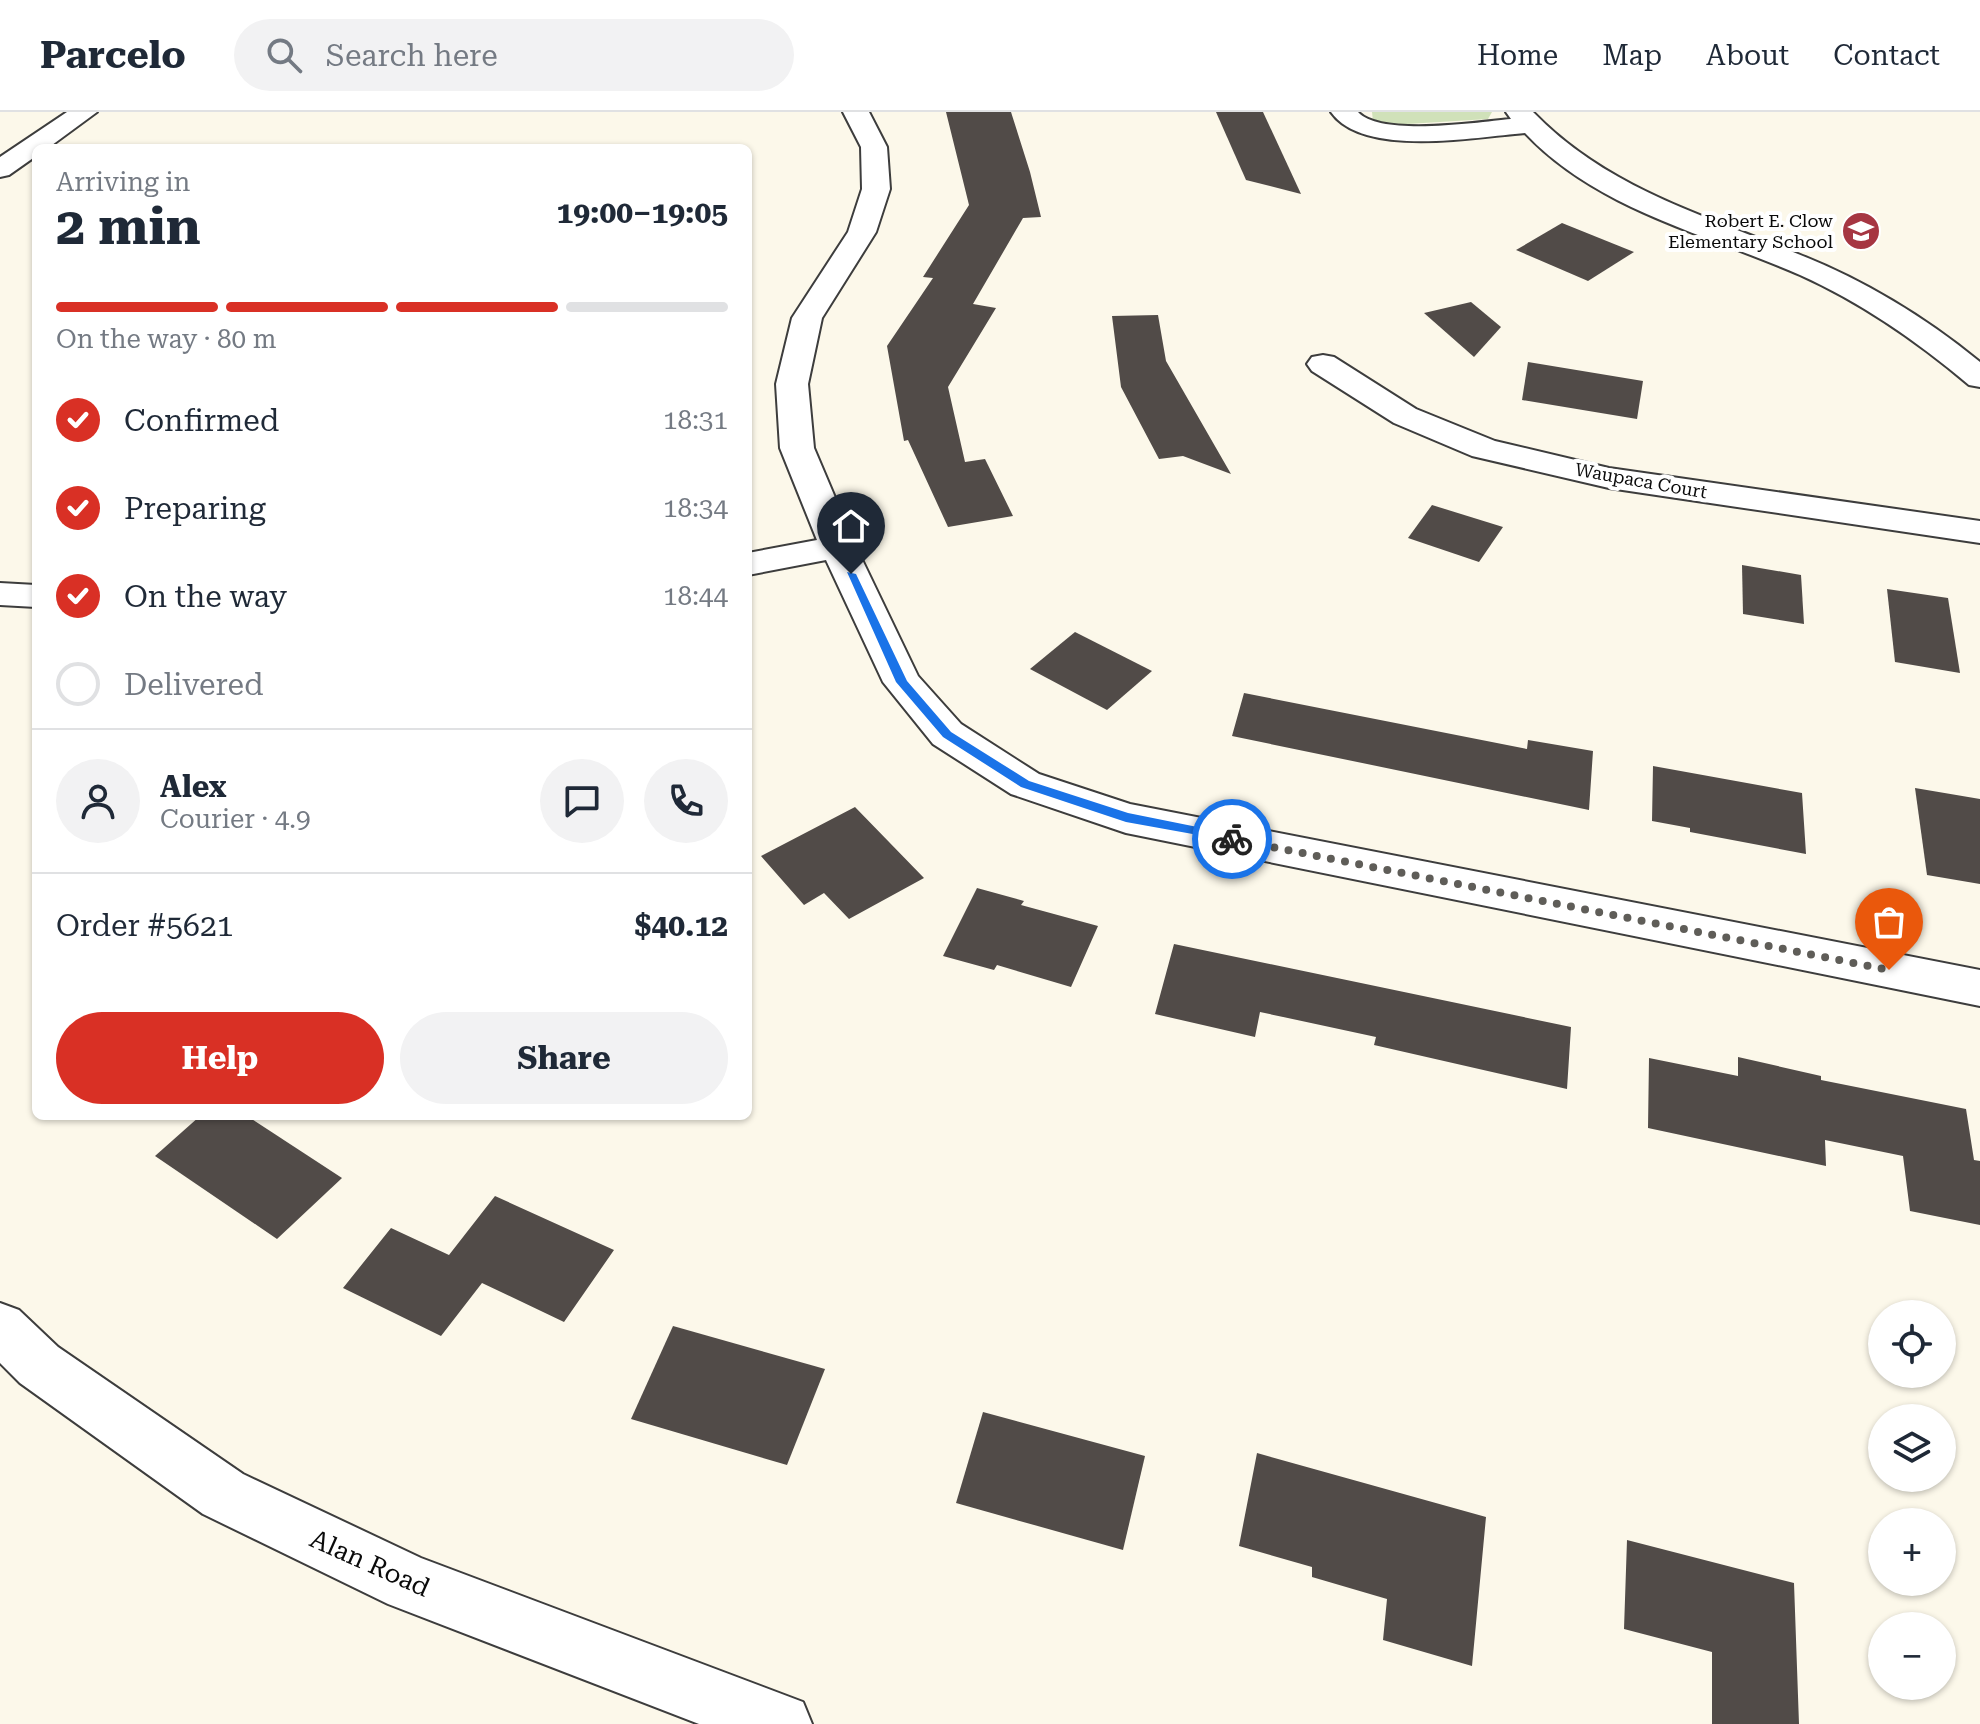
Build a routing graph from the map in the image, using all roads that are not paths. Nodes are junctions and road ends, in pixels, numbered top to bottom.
1 (84, 112) edge
2 (856, 112) edge
3 (1344, 112) edge
4 (1524, 118) edge
5 (37, 144) edge
6 (32, 147) edge
7 (0, 169) edge
8 (1323, 364) dead end
9 (1980, 378) edge
10 (1980, 532) edge
11 (838, 547) junction
12 (752, 563) edge
13 (0, 594) edge
14 (32, 596) edge
15 (1980, 988) edge
16 (0, 1327) edge
17 (781, 1724) edge

1 - 5 street
2 - 11 street
3 - 4 street
4 - 9 street
6 - 7 street
8 - 10 street, Waupaca Court
11 - 12 street
11 - 15 street
13 - 14 street
16 - 17 street, Alan Road

